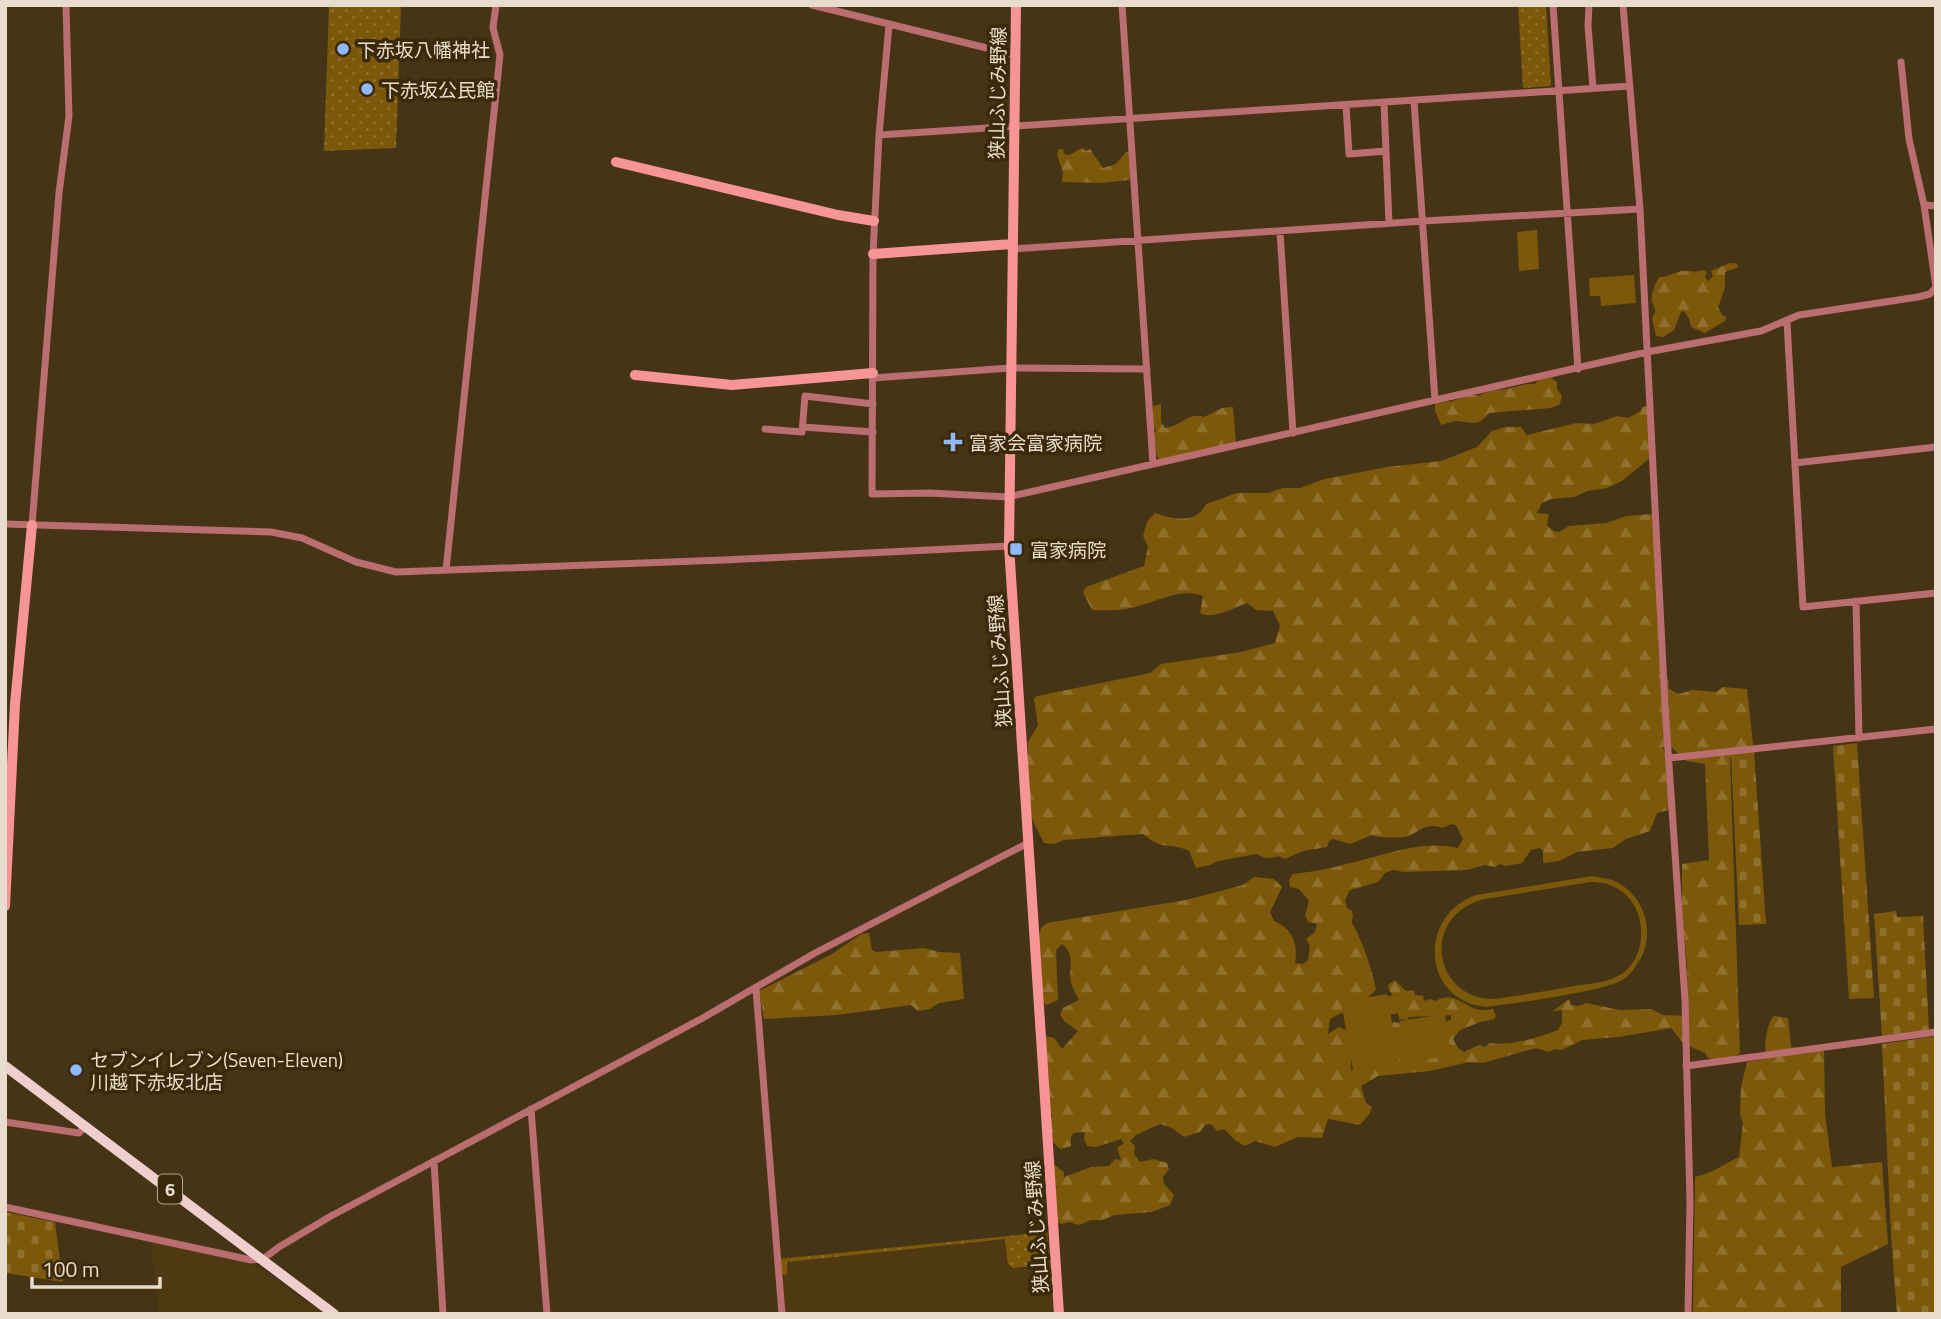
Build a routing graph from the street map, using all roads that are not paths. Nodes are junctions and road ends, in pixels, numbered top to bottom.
1 (66, 5) edge
2 (496, 5) edge
3 (812, 5) edge
4 (1016, 5) edge
5 (1122, 5) edge
6 (1553, 5) edge
7 (1589, 5) edge
8 (1623, 5) edge
9 (889, 25) junction
10 (1015, 55) junction
11 (1901, 62) dead end
12 (1630, 86) junction
13 (1593, 89) junction
14 (1558, 91) junction
15 (1414, 101) junction
16 (1384, 103) junction
17 (1346, 105) junction
18 (1130, 119) junction
19 (1014, 126) junction
20 (879, 135) junction
21 (1386, 151) junction
22 (616, 162) dead end
23 (1924, 205) junction
24 (1936, 206) edge
25 (1640, 209) junction
26 (1567, 213) junction
27 (874, 221) junction
28 (1423, 221) junction
29 (1389, 223) junction
30 (1280, 232) junction
31 (1138, 241) junction
32 (1012, 247) junction
33 (873, 254) junction
34 (1936, 287) edge
35 (1787, 321) junction
36 (1647, 352) junction
37 (1010, 368) junction
38 (1147, 369) junction
39 (1578, 369) junction
40 (635, 375) dead end
41 (873, 376) junction
42 (805, 380) junction
43 (805, 396) junction
44 (1435, 400) junction
45 (873, 404) junction
46 (803, 427) junction
47 (765, 429) dead end
48 (873, 432) junction
49 (1293, 433) junction
50 (1936, 447) edge
51 (1795, 463) junction
52 (1153, 464) junction
53 (1008, 497) junction
54 (5, 524) edge
55 (32, 525) junction
56 (1009, 547) junction
57 (446, 570) junction
58 (1936, 593) edge
59 (1856, 601) junction
60 (1936, 729) edge
61 (1859, 738) junction
62 (1669, 758) junction
63 (1028, 843) junction
64 (5, 906) edge
65 (756, 989) junction
66 (1936, 1032) edge
67 (5, 1066) edge
68 (1686, 1066) junction
69 (531, 1110) junction
70 (5, 1122) edge
71 (85, 1126) junction
72 (434, 1161) junction
73 (5, 1206) edge
74 (263, 1259) junction
75 (334, 1314) edge
76 (443, 1314) edge
77 (547, 1314) edge
78 (782, 1314) edge
79 (1059, 1314) edge
80 (1688, 1314) edge

1 - 55 street
2 - 57 street
3 - 9 street
4 - 10 main road, 狭山ふじみ野線
5 - 18 street
6 - 14 street
7 - 13 street
8 - 12 street
9 - 10 street
9 - 20 street
10 - 19 main road, 狭山ふじみ野線
11 - 23 street
12 - 13 street
12 - 25 street
13 - 14 street
14 - 15 street
14 - 26 street
15 - 16 street
15 - 28 street
16 - 17 street
16 - 21 street
17 - 18 street
17 - 21 street
18 - 19 street
18 - 31 street
19 - 20 street
19 - 32 main road, 狭山ふじみ野線
20 - 27 street
21 - 29 street
22 - 27 main road
23 - 24 street
23 - 34 street
25 - 26 street
25 - 36 street
26 - 28 street
26 - 39 street
27 - 33 street
28 - 29 street
28 - 44 street
29 - 30 street
30 - 31 street
30 - 49 street
31 - 32 street
31 - 38 street
32 - 33 main road
32 - 37 main road, 狭山ふじみ野線
33 - 41 street
34 - 35 street
35 - 36 street
35 - 51 street
36 - 39 street
36 - 62 street
37 - 38 street
37 - 41 street
37 - 53 main road, 狭山ふじみ野線
38 - 52 street
39 - 44 street
40 - 42 main road
41 - 42 main road
41 - 45 street
42 - 43 street
43 - 45 street
43 - 46 street
44 - 49 street
45 - 48 street
46 - 47 street
46 - 48 street
48 - 53 street
49 - 52 street
50 - 51 street
51 - 59 street
52 - 53 street
53 - 56 main road, 狭山ふじみ野線
54 - 55 street
55 - 57 street
55 - 64 main road
56 - 57 street
56 - 63 main road, 狭山ふじみ野線
58 - 59 street
59 - 61 street
60 - 61 street
61 - 62 street
62 - 68 street
63 - 65 street
63 - 79 main road, 狭山ふじみ野線
65 - 69 street
65 - 78 street
66 - 68 street
67 - 71 main road, 6
68 - 80 street
69 - 72 street
69 - 77 street
70 - 71 street
71 - 74 main road, 6
72 - 74 street
72 - 76 street
73 - 74 street
74 - 75 main road, 6

